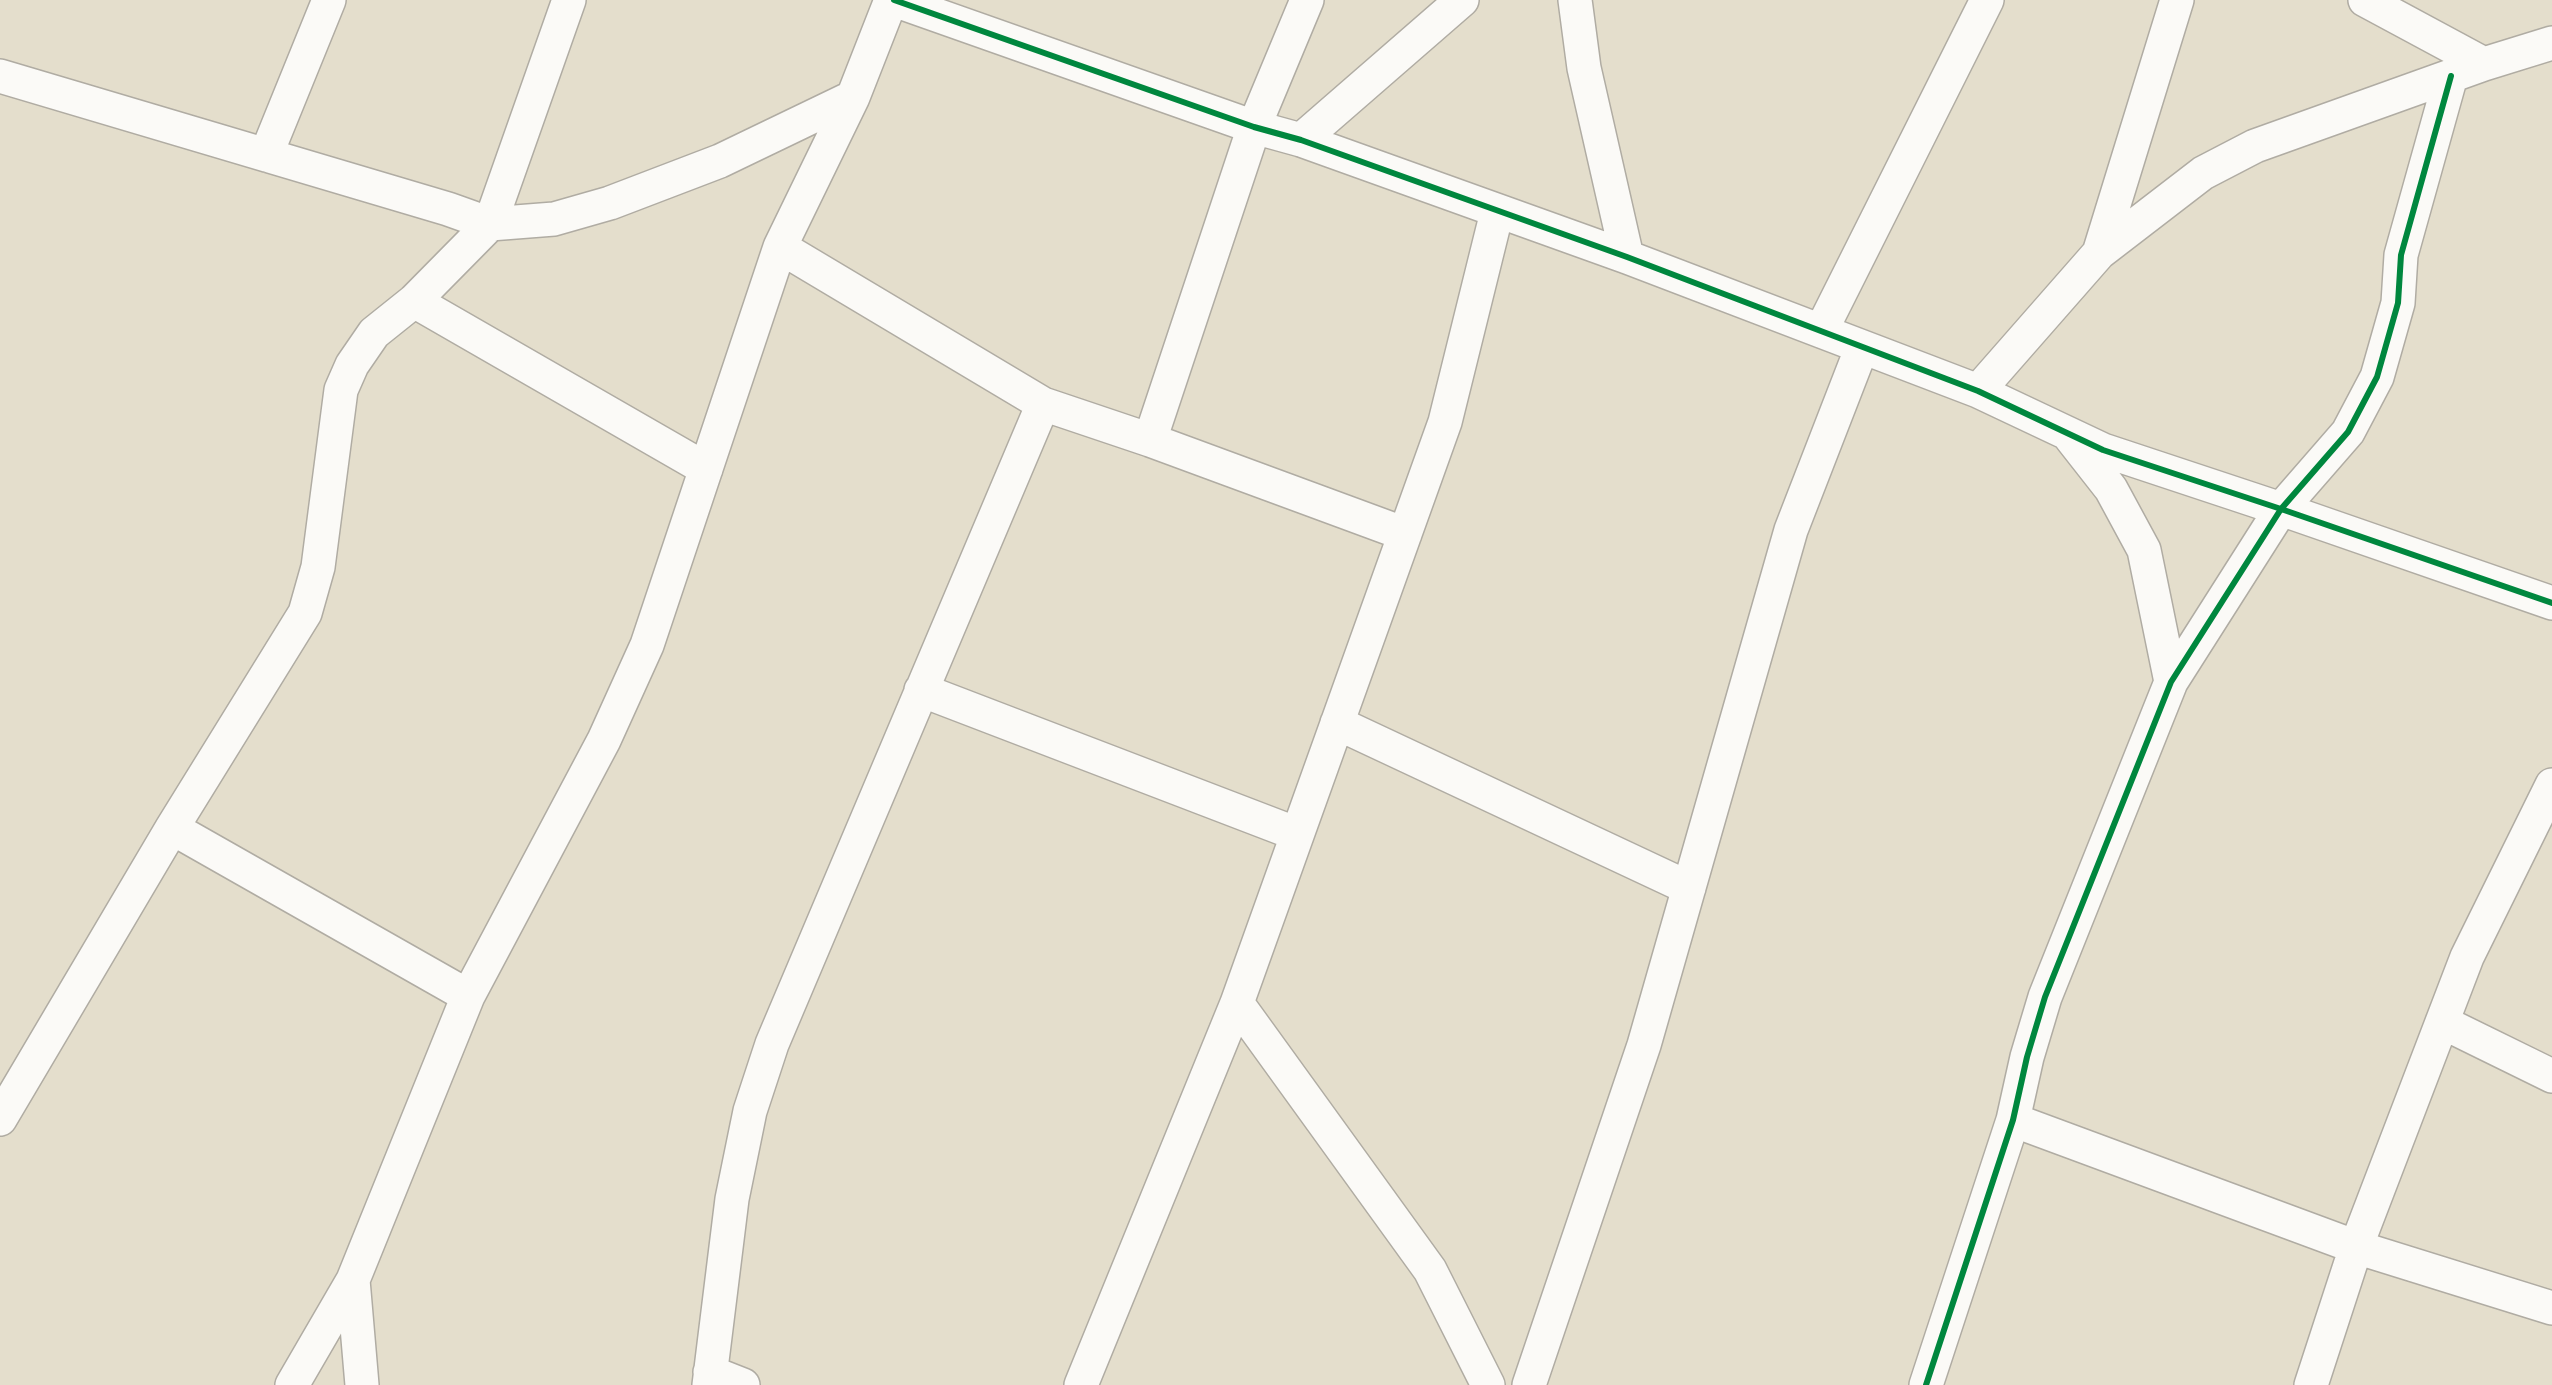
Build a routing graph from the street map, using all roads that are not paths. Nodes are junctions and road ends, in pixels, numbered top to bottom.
1 (328, 0) edge
2 (568, 0) edge
3 (892, 0) edge
4 (1307, 0) edge
5 (1462, 0) edge
6 (1575, 0) edge
7 (1987, 0) edge
8 (2177, 0) edge
9 (2365, 0) edge
10 (2552, 43) edge
11 (2484, 64) junction
12 (2451, 75) junction
13 (0, 76) edge
14 (853, 97) junction
15 (1254, 127) junction
16 (1301, 140) junction
17 (266, 155) junction
18 (1497, 212) junction
19 (490, 224) junction
20 (780, 247) junction
21 (2099, 253) junction
22 (1626, 257) junction
23 (414, 301) junction
24 (1821, 332) junction
25 (1862, 347) junction
26 (1978, 391) junction
27 (1043, 404) junction
28 (2068, 434) junction
29 (1150, 440) junction
30 (706, 470) junction
31 (2281, 509) junction
32 (1405, 534) junction
33 (2552, 603) edge
34 (2170, 682) junction
35 (921, 690) junction
36 (1337, 723) junction
37 (2552, 784) edge
38 (172, 828) junction
39 (1297, 834) junction
40 (1689, 888) junction
41 (468, 996) junction
42 (1237, 1003) junction
43 (2442, 1022) junction
44 (2552, 1076) edge
45 (0, 1119) edge
46 (2013, 1120) junction
47 (2356, 1247) junction
48 (353, 1280) junction
49 (2552, 1308) edge
50 (710, 1379) edge
51 (292, 1385) edge
52 (362, 1385) edge
53 (743, 1385) edge
54 (1081, 1385) edge
55 (1488, 1385) edge
56 (1529, 1385) edge
57 (1926, 1385) edge
58 (2311, 1385) edge

1 - 17 street
2 - 19 street
3 - 14 street
3 - 15 street
4 - 15 street
5 - 16 street
6 - 22 street
7 - 24 street
8 - 21 street
9 - 11 street
10 - 11 street
11 - 12 street
12 - 21 street
12 - 31 street
13 - 17 street
14 - 19 street
14 - 20 street
15 - 16 street
15 - 29 street
16 - 18 street
17 - 19 street
18 - 22 street
18 - 32 street
19 - 23 street
20 - 27 street
20 - 30 street
21 - 26 street
22 - 24 street
23 - 30 street
23 - 38 street
24 - 25 street
25 - 26 street
25 - 40 street
26 - 28 street
27 - 29 street
27 - 35 street
28 - 31 street
28 - 34 street
29 - 32 street
30 - 41 street
31 - 33 street
31 - 34 street
32 - 36 street
34 - 46 street
35 - 39 street
35 - 50 street
36 - 39 street
36 - 40 street
37 - 43 street
38 - 41 street
38 - 45 street
39 - 42 street
40 - 56 street
41 - 48 street
42 - 54 street
42 - 55 street
43 - 44 street
43 - 47 street
46 - 47 street
46 - 57 street
47 - 49 street
47 - 58 street
48 - 51 street
48 - 52 street
50 - 53 street

